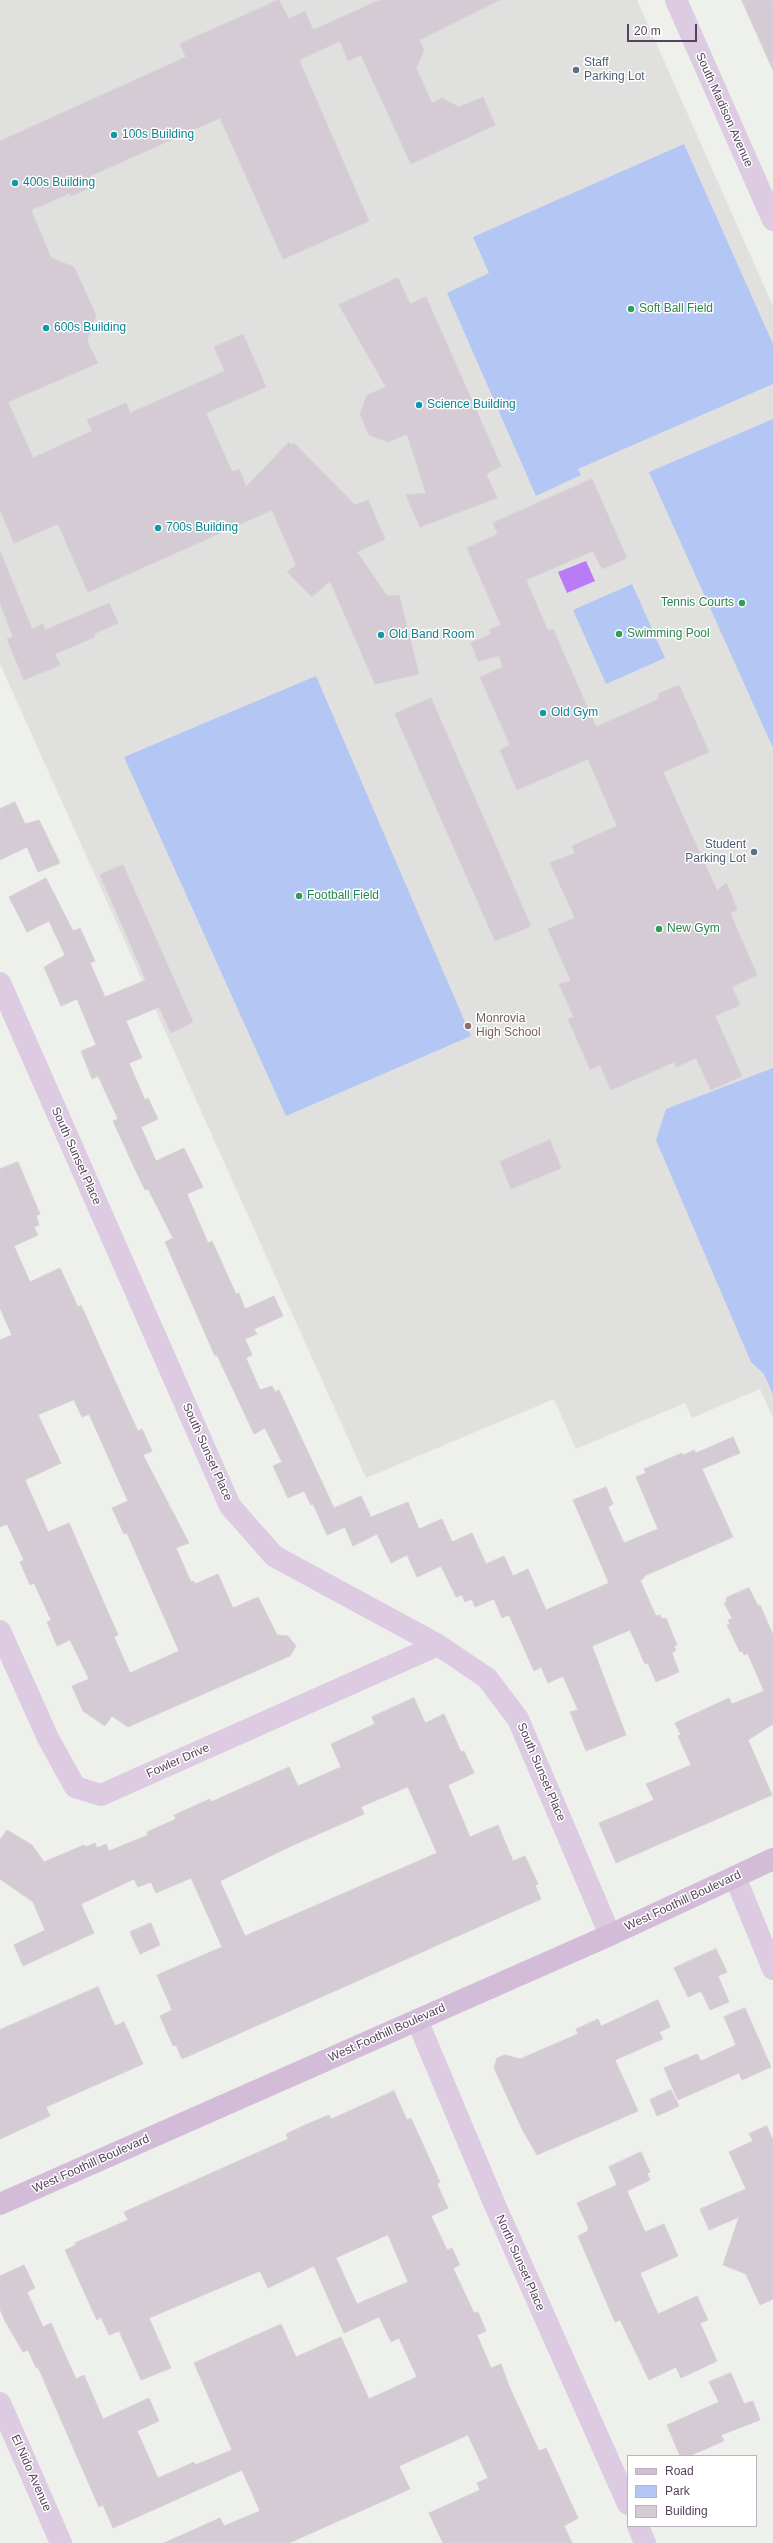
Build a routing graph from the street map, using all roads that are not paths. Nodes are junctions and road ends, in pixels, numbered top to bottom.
1 (676, 0) edge
2 (773, 220) edge
3 (0, 983) edge
4 (0, 1631) edge
5 (438, 1645) junction
6 (773, 1859) edge
7 (735, 1877) junction
8 (610, 1935) junction
9 (773, 1969) edge
10 (417, 2020) junction
11 (0, 2204) edge
12 (0, 2403) edge
13 (627, 2502) edge
14 (638, 2527) edge
15 (61, 2543) edge
16 (645, 2543) edge

1 - 2 street, South Madison Avenue
3 - 5 street, South Sunset Place
4 - 5 street, Fowler Drive
5 - 8 street, South Sunset Place
6 - 7 main road, West Foothill Boulevard
7 - 8 main road, West Foothill Boulevard
7 - 9 street
8 - 10 main road, West Foothill Boulevard
10 - 11 main road, West Foothill Boulevard
10 - 13 street, North Sunset Place
12 - 15 street, El Nido Avenue
14 - 16 street

